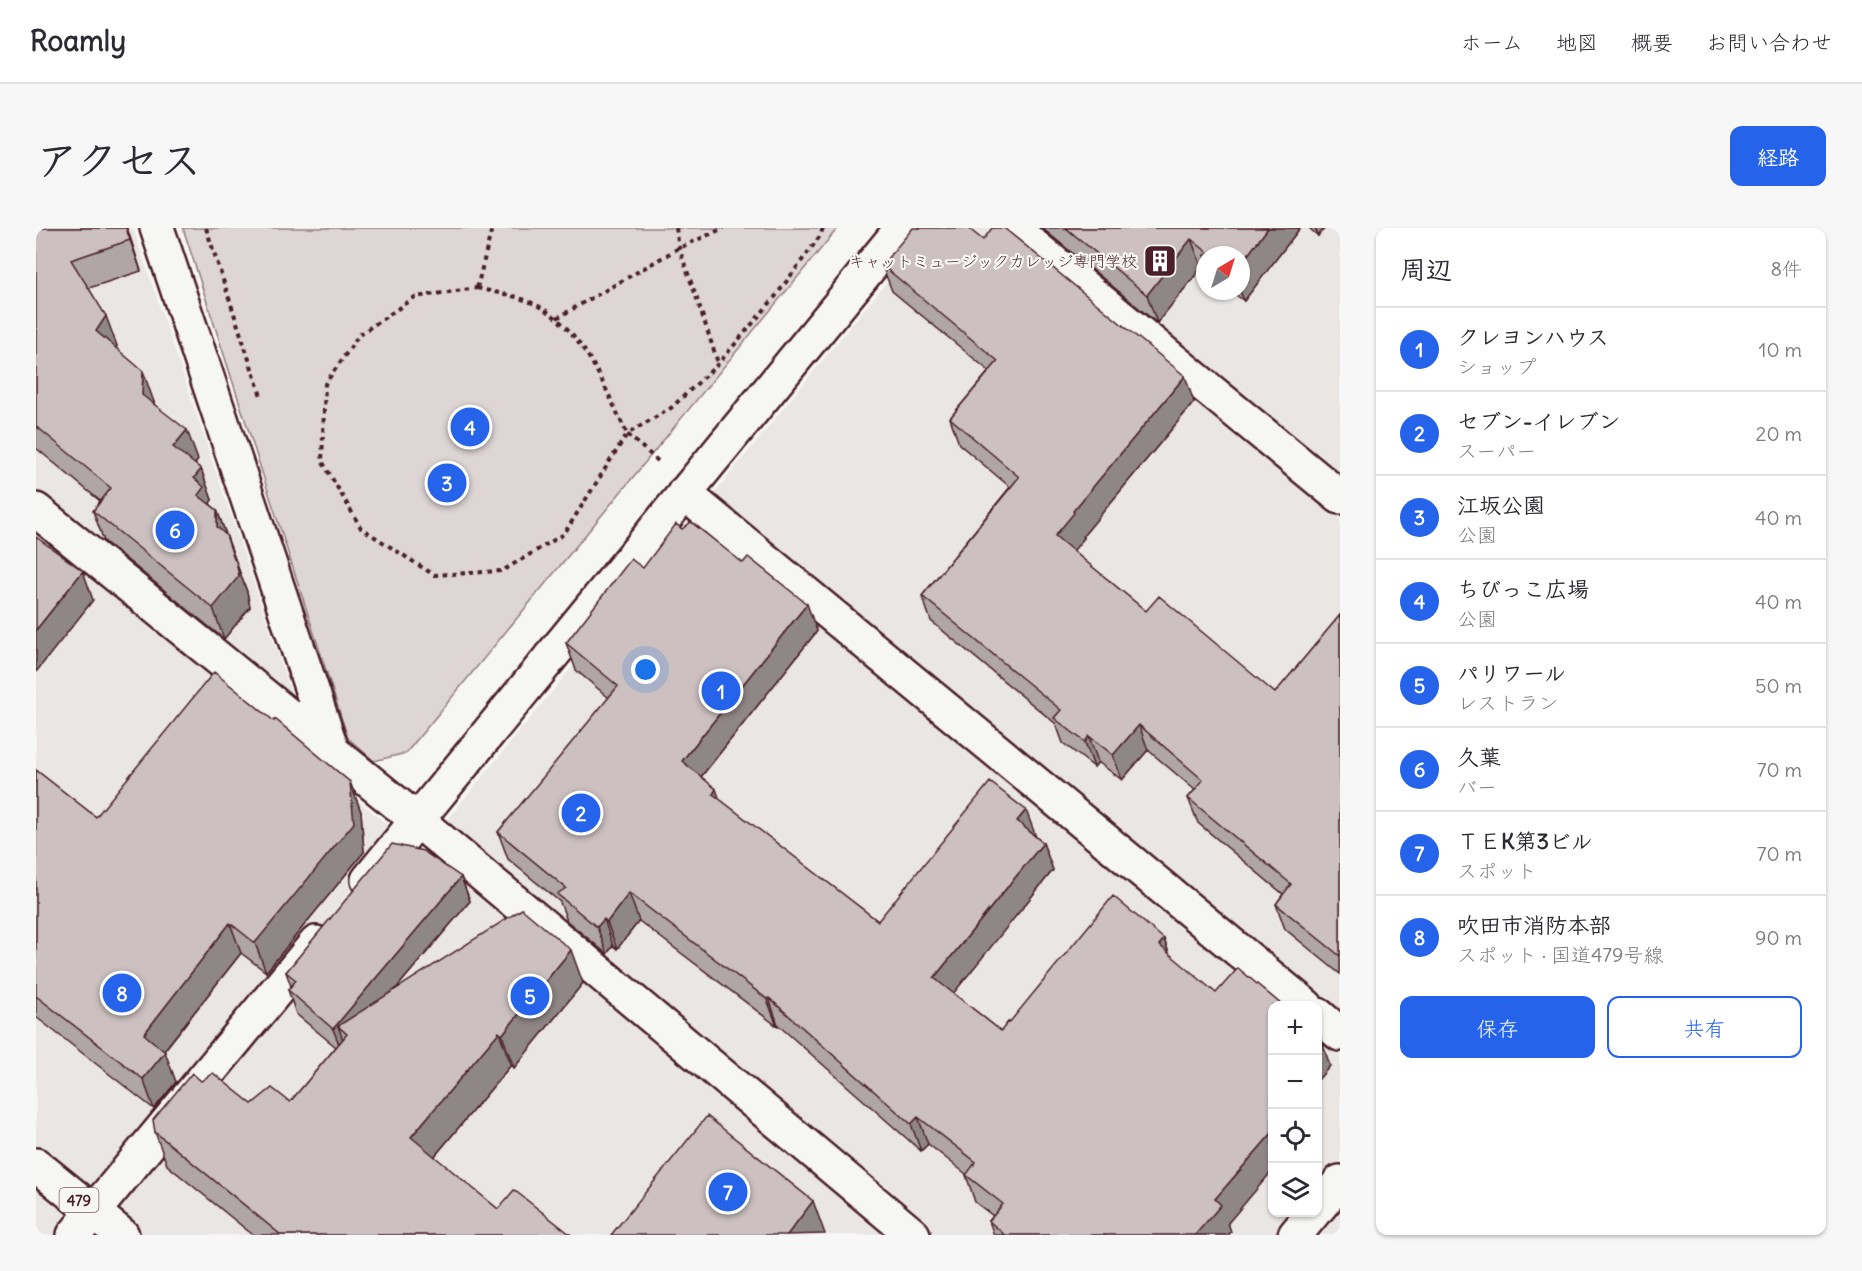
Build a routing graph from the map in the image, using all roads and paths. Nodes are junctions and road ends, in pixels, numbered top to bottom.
1 (157, 228) edge
2 (207, 228) edge
3 (492, 228) edge
4 (676, 228) edge
5 (724, 228) edge
6 (822, 228) edge
7 (902, 228) edge
8 (1012, 228) edge
9 (679, 248) junction
10 (477, 288) junction
11 (557, 318) junction
12 (718, 364) junction
13 (262, 399) dead end
14 (627, 434) junction
15 (663, 465) dead end
16 (684, 493) junction
17 (1340, 497) edge
18 (36, 510) edge
19 (332, 750) junction
20 (417, 820) junction
21 (1301, 1001) edge
22 (1322, 1019) edge
23 (1340, 1034) edge
24 (36, 1165) edge
25 (1340, 1182) edge
26 (1322, 1202) edge
27 (1310, 1217) edge
28 (84, 1224) edge
29 (122, 1235) edge
30 (913, 1235) edge
31 (1294, 1235) edge

1 - 19 main road
2 - 13 path
3 - 10 path
4 - 9 path
5 - 9 path
6 - 12 path
7 - 16 main road
8 - 17 main road
9 - 11 path
9 - 12 path
10 - 11 path
10 - 14 path
11 - 14 path
12 - 14 path
14 - 15 path
16 - 20 main road
16 - 21 main road
18 - 19 main road
19 - 20 main road
20 - 28 main road
20 - 30 main road
22 - 23 main road
24 - 28 main road, 479
25 - 26 main road
27 - 31 main road
28 - 29 main road, 479

